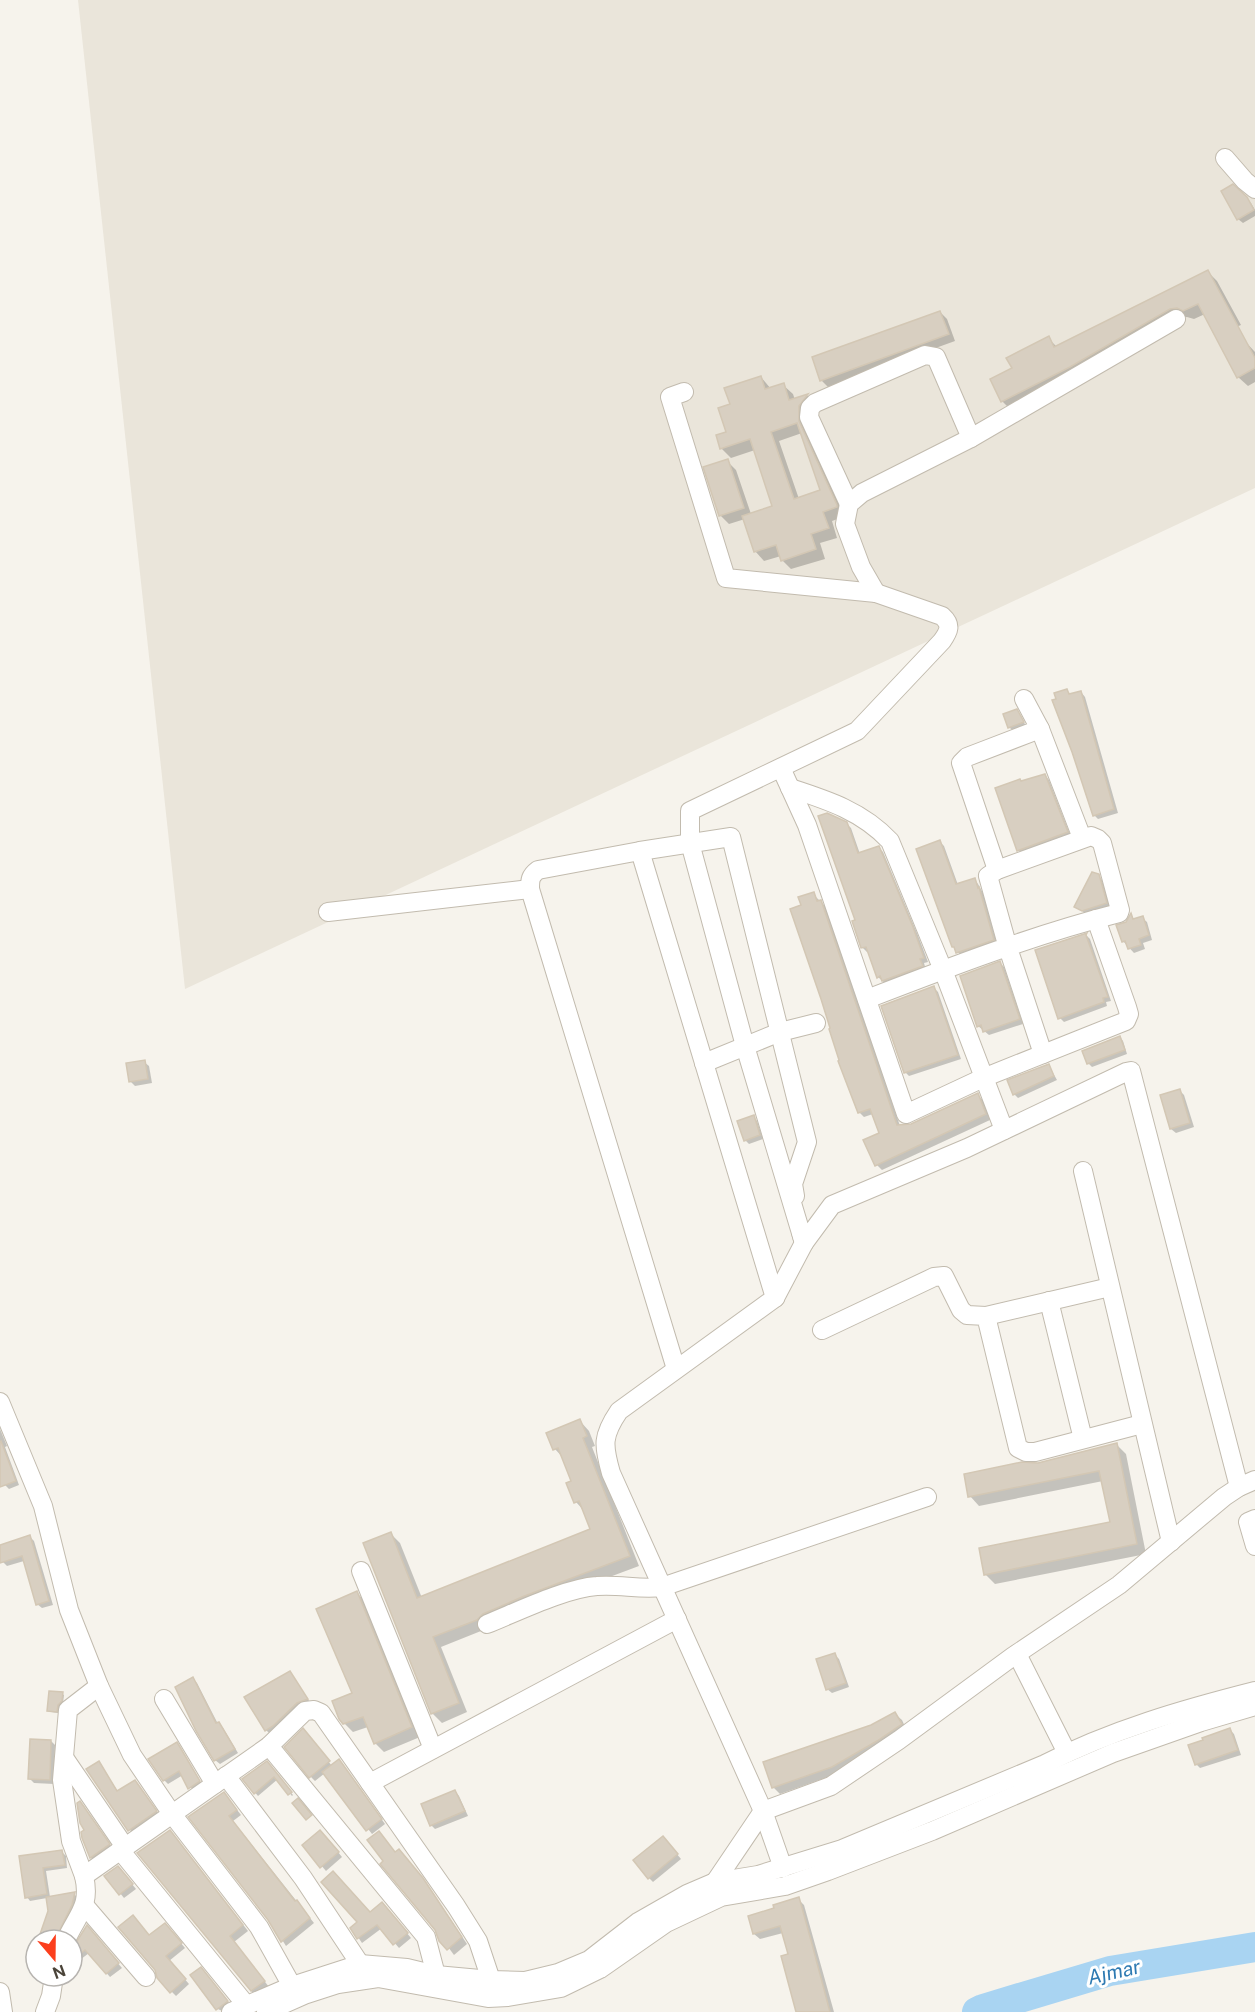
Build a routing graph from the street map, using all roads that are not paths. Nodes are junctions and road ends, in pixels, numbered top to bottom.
1 (1225, 158) dead end
2 (1255, 189) edge
3 (1176, 318) dead end
4 (684, 392) dead end
5 (971, 438) junction
6 (849, 504) junction
7 (876, 593) junction
8 (1024, 699) dead end
9 (1040, 729) junction
10 (780, 768) junction
11 (790, 788) junction
12 (1082, 838) junction
13 (690, 843) junction
14 (640, 851) junction
15 (997, 870) junction
16 (530, 889) junction
17 (328, 912) dead end
18 (1096, 919) junction
19 (1008, 948) junction
20 (942, 970) junction
21 (867, 999) junction
22 (816, 1023) dead end
23 (780, 1032) junction
24 (745, 1046) junction
25 (1043, 1054) junction
26 (704, 1063) junction
27 (983, 1078) junction
28 (1004, 1130) junction
29 (1083, 1171) dead end
30 (804, 1243) junction
31 (1110, 1287) junction
32 (775, 1298) junction
33 (1049, 1301) junction
34 (986, 1316) junction
35 (822, 1330) dead end
36 (676, 1369) junction
37 (0, 1402) edge
38 (1142, 1424) junction
39 (1083, 1439) junction
40 (1247, 1484) edge
41 (927, 1497) dead end
42 (1255, 1519) edge
43 (1171, 1542) junction
44 (1255, 1546) edge
45 (361, 1571) dead end
46 (662, 1587) junction
47 (677, 1619) junction
48 (487, 1624) dead end
49 (1017, 1654) junction
50 (99, 1686) junction
51 (1255, 1691) edge
52 (164, 1699) dead end
53 (1255, 1706) edge
54 (268, 1746) junction
55 (1110, 1746) junction
56 (433, 1749) junction
57 (1067, 1753) junction
58 (65, 1759) junction
59 (220, 1780) junction
60 (370, 1783) junction
61 (763, 1811) junction
62 (172, 1814) junction
63 (123, 1848) junction
64 (783, 1868) junction
65 (84, 1876) junction
66 (718, 1889) junction
67 (85, 1906) junction
68 (73, 1928) edge
69 (360, 1964) junction
70 (436, 1975) junction
71 (146, 1977) dead end
72 (292, 1986) junction
73 (52, 1988) edge
74 (490, 1989) junction
75 (0, 1992) edge
76 (239, 2009) edge
77 (3, 2012) edge
78 (45, 2012) edge
79 (266, 2012) edge

1 - 2 street
3 - 5 street
4 - 7 street
5 - 6 street
5 - 6 street
6 - 7 street
7 - 10 street
8 - 9 street
9 - 12 street
9 - 15 street
10 - 11 street
10 - 13 street
11 - 20 street
11 - 21 street
12 - 15 street
12 - 18 street
13 - 14 street
13 - 23 street
13 - 24 street
14 - 16 street
14 - 26 street
15 - 19 street
16 - 17 street
16 - 36 street
18 - 19 street
18 - 25 street
19 - 20 street
19 - 25 street
20 - 21 street
20 - 27 street
21 - 27 street
22 - 23 street
23 - 24 street
23 - 30 street
24 - 26 street
24 - 30 street
25 - 27 street
26 - 32 street
27 - 28 street
28 - 30 street
28 - 40 street
29 - 31 street
30 - 32 street
31 - 33 street
31 - 38 street
32 - 36 street
33 - 34 street
33 - 39 street
34 - 35 street
34 - 39 street
36 - 46 street
37 - 50 street
38 - 39 street
38 - 43 street
40 - 43 street
41 - 46 street
42 - 44 street
43 - 49 street
45 - 56 street
46 - 47 street
46 - 48 street
47 - 56 street
47 - 61 street
49 - 57 street
49 - 61 street
50 - 58 street
50 - 62 street
51 - 55 street
52 - 59 street
53 - 55 street
54 - 59 street
54 - 60 street
54 - 70 street
55 - 57 street
55 - 66 street
56 - 60 street
57 - 64 street
58 - 63 street
58 - 65 street
59 - 62 street
59 - 69 street
60 - 74 street
61 - 64 street
61 - 66 street
62 - 63 street
62 - 72 street
63 - 65 street
63 - 76 street
64 - 66 street
65 - 67 street
66 - 74 street
67 - 68 street
67 - 71 street
69 - 70 street
69 - 72 street
70 - 74 street
72 - 76 street
73 - 78 street
74 - 79 street
75 - 77 street

